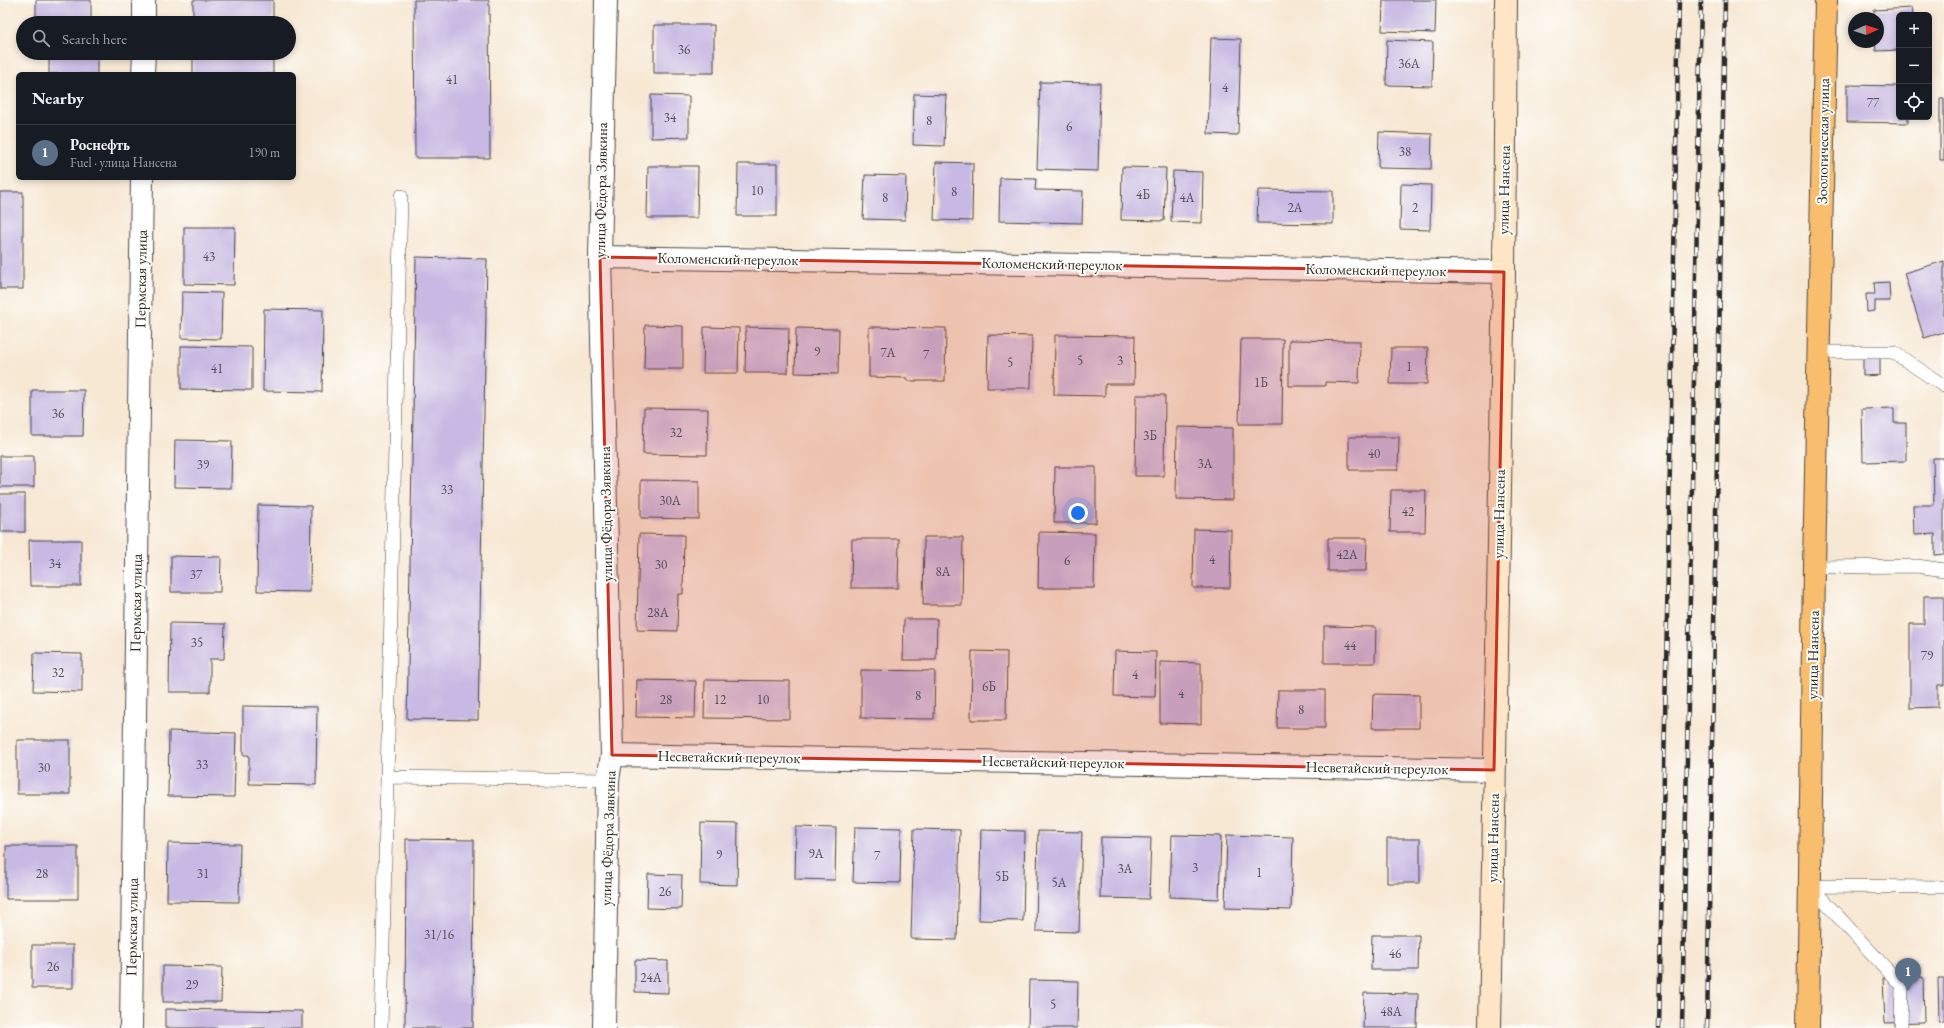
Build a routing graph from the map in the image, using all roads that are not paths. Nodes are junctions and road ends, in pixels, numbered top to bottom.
1 (144, 0) edge
2 (606, 0) edge
3 (1506, 0) edge
4 (1826, 0) edge
5 (144, 16) edge
6 (144, 60) edge
7 (143, 72) edge
8 (142, 180) edge
9 (401, 196) dead end
10 (600, 257) junction
11 (1504, 272) junction
12 (1820, 282) joint
13 (1819, 352) junction
14 (1944, 386) edge
15 (1814, 567) junction
16 (1944, 570) edge
17 (612, 755) junction
18 (1494, 770) junction
19 (388, 777) junction
20 (608, 780) junction
21 (1810, 886) junction
22 (1944, 887) edge
23 (130, 1028) edge
24 (381, 1028) edge
25 (604, 1028) edge
26 (1490, 1028) edge
27 (1808, 1028) edge
28 (1901, 1028) edge

1 - 5 street
2 - 10 street, улица Фёдора Зявкина
3 - 11 main road, улица Нансена
4 - 12 main road, Зоологическая улица
6 - 7 street
8 - 23 street, Пермская улица
9 - 19 lane
10 - 11 street, Коломенский переулок
10 - 17 street, улица Фёдора Зявкина
11 - 18 main road, улица Нансена
12 - 13 main road, улица Нансена
13 - 14 lane
13 - 15 main road, улица Нансена
15 - 16 lane
15 - 21 main road, улица Нансена
17 - 18 street, Несветайский переулок
17 - 20 street, улица Фёдора Зявкина
18 - 26 main road, улица Нансена
19 - 20 lane
19 - 24 lane
20 - 25 street, улица Фёдора Зявкина
21 - 22 lane
21 - 27 main road, улица Нансена
21 - 28 lane

